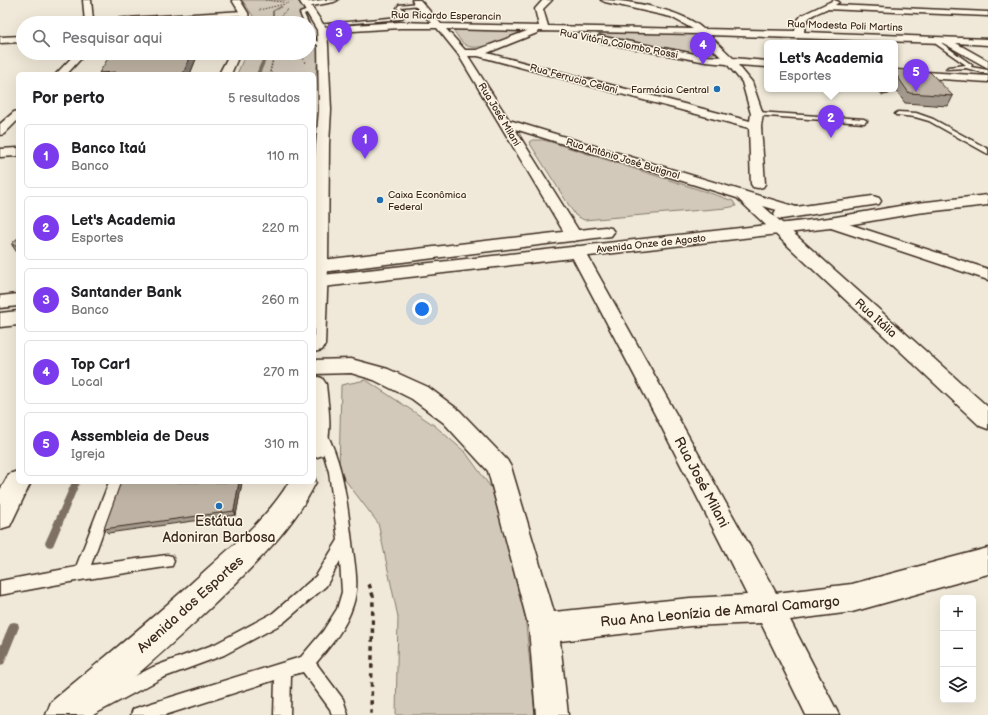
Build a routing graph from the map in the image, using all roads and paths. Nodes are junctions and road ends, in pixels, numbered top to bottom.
1 (87, 0) edge
2 (236, 0) edge
3 (265, 0) edge
4 (334, 0) edge
5 (548, 0) edge
6 (605, 0) edge
7 (839, 0) edge
8 (417, 2) edge
9 (823, 7) junction
10 (244, 13) junction
11 (988, 14) edge
12 (88, 16) edge
13 (198, 16) edge
14 (244, 16) edge
15 (314, 16) edge
16 (316, 18) edge
17 (316, 18) edge
18 (439, 26) junction
19 (544, 28) junction
20 (316, 30) edge
21 (702, 32) junction
22 (591, 33) junction
23 (799, 34) junction
24 (16, 39) edge
25 (0, 40) edge
26 (941, 42) junction
27 (988, 42) edge
28 (462, 53) junction
29 (478, 53) junction
30 (74, 60) edge
31 (232, 60) edge
32 (274, 60) edge
33 (304, 60) edge
34 (730, 61) junction
35 (764, 64) edge
36 (988, 64) edge
37 (307, 65) dead end
38 (948, 68) dead end
39 (968, 68) junction
40 (63, 72) edge
41 (227, 72) edge
42 (270, 72) edge
43 (988, 72) edge
44 (898, 73) edge
45 (988, 79) edge
46 (757, 114) junction
47 (898, 114) dead end
48 (16, 116) edge
49 (864, 121) dead end
50 (504, 122) junction
51 (755, 126) junction
52 (0, 131) edge
53 (16, 152) edge
54 (988, 152) edge
55 (0, 153) edge
56 (16, 158) edge
57 (0, 159) edge
58 (758, 184) junction
59 (988, 186) edge
60 (742, 195) junction
61 (988, 200) edge
62 (781, 206) junction
63 (798, 212) junction
64 (765, 216) junction
65 (830, 223) junction
66 (778, 229) junction
67 (575, 243) junction
68 (316, 274) edge
69 (988, 275) edge
70 (16, 300) edge
71 (0, 302) edge
72 (16, 318) edge
73 (0, 320) edge
74 (316, 367) edge
75 (988, 420) edge
76 (316, 438) edge
77 (17, 484) edge
78 (113, 484) edge
79 (303, 484) edge
80 (0, 518) edge
81 (345, 541) junction
82 (167, 561) dead end
83 (988, 561) edge
84 (81, 573) junction
85 (0, 588) edge
86 (770, 608) junction
87 (544, 628) junction
88 (306, 663) junction
89 (283, 670) junction
90 (64, 715) edge
91 (76, 715) edge
92 (139, 715) edge
93 (282, 715) edge
94 (340, 715) edge
95 (552, 715) edge
96 (823, 715) edge

1 - 12 street
2 - 10 main road
3 - 10 path
4 - 15 street
5 - 19 street
6 - 21 street
7 - 9 street
8 - 16 lane
8 - 18 street, Rua José Milani
9 - 11 street
9 - 23 street
10 - 13 street
10 - 14 main road
17 - 18 street, Rua Ricardo Esperancin
18 - 19 street, Rua Ricardo Esperancin
18 - 28 street, Rua José Milani
19 - 22 street, Rua Vitória Colombo Rossi
19 - 29 street
20 - 68 main road
21 - 22 street
21 - 23 street, Rua Modesta Poli Martins
21 - 34 street
22 - 34 street, Rua Vitória Colombo Rossi
23 - 26 street, Rua Modesta Poli Martins
24 - 25 street
26 - 27 street, Rua Modesta Poli Martins
26 - 36 street
26 - 39 lane
28 - 29 street, Rua Ferrucio Celani
28 - 50 street, Rua José Milani
29 - 51 street, Rua Ferrucio Celani
30 - 40 street
31 - 41 main road
32 - 42 path
33 - 37 path
34 - 35 street, Rua Vitória Colombo Rossi
34 - 46 street
38 - 39 lane
39 - 43 lane
44 - 45 street
46 - 49 lane
46 - 51 street
47 - 54 lane
48 - 52 street
50 - 60 street, Rua Antônio José Butignol
50 - 67 street, Rua José Milani
51 - 58 street
53 - 55 street
56 - 57 street
58 - 60 street
58 - 62 street
59 - 63 main road, Avenida Onze de Agosto
60 - 62 street, Rua Antônio José Butignol
60 - 64 street, Rua Itália
61 - 65 main road, Avenida Onze de Agosto
62 - 63 street, Rua Antônio José Butignol
63 - 64 main road, Avenida Onze de Agosto
64 - 66 street, Rua Itália
64 - 67 main road, Avenida Onze de Agosto
65 - 66 main road, Avenida Onze de Agosto
65 - 69 street
66 - 67 main road, Avenida Onze de Agosto
66 - 75 street, Rua Itália
67 - 68 main road, Avenida Onze de Agosto
67 - 86 street, Rua José Milani
70 - 71 main road
72 - 73 main road
74 - 87 street
76 - 81 lane
77 - 80 main road
78 - 84 lane
79 - 90 main road, Avenida dos Esportes
81 - 88 lane
81 - 91 lane
82 - 84 lane
83 - 86 street, Rua Ana Leonízia de Amaral Camargo
84 - 85 lane
86 - 87 street, Rua Ana Leonízia de Amaral Camargo
86 - 96 street, Rua José Milani
87 - 95 street
88 - 89 lane
88 - 94 lane
89 - 92 lane
89 - 93 lane

